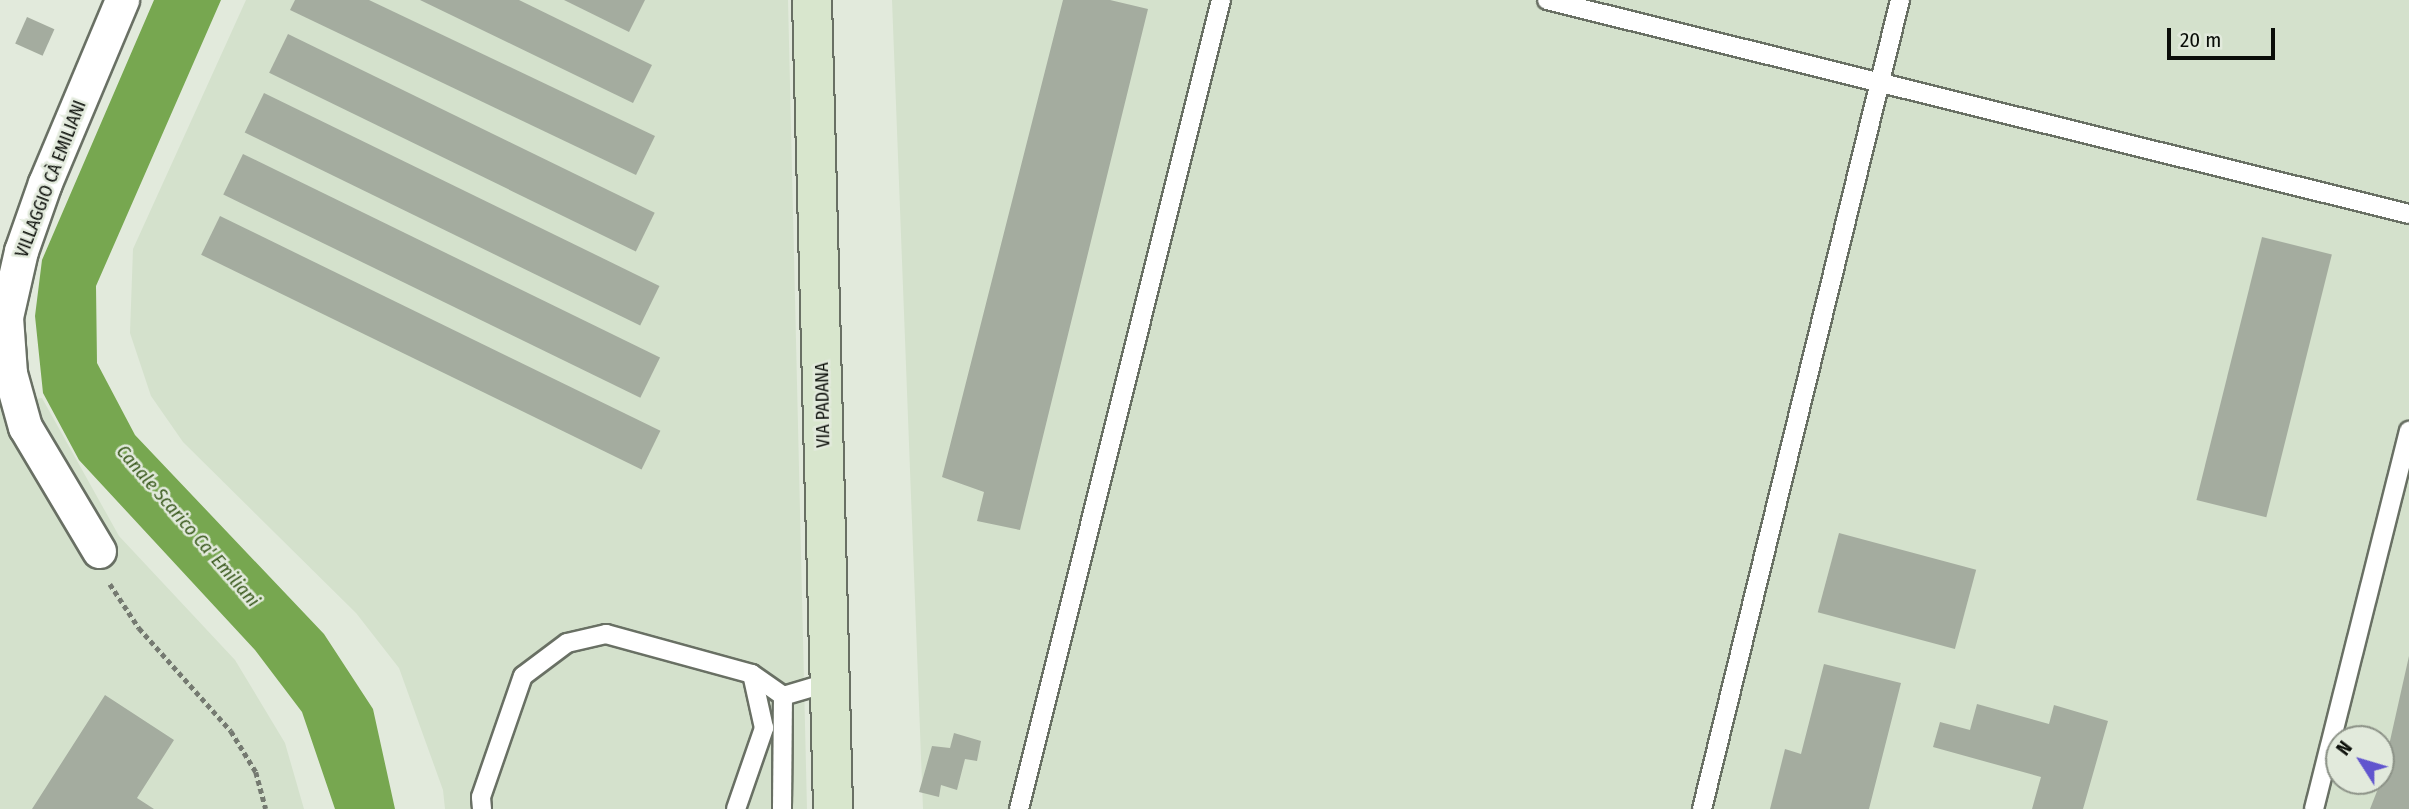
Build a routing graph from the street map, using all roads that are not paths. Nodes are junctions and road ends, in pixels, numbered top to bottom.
1 (122, 0) edge
2 (812, 0) edge
3 (1221, 0) edge
4 (1546, 0) edge
5 (1900, 0) edge
6 (1880, 82) junction
7 (2409, 214) edge
8 (2409, 431) edge
9 (99, 551) road end
10 (752, 674) junction
11 (830, 682) junction
12 (783, 696) junction
13 (482, 809) edge
14 (736, 809) edge
15 (782, 809) edge
16 (833, 809) edge
17 (1019, 809) edge
18 (1702, 809) edge
19 (2314, 809) edge

1 - 9 street, VILLAGGIO CÀ EMILIANI
2 - 11 main road, VIA PADANA
3 - 17 lane
4 - 6 lane
5 - 6 lane
6 - 7 lane
6 - 18 lane
8 - 19 lane
10 - 12 lane
10 - 13 lane
10 - 14 lane
11 - 12 lane
11 - 16 main road, VIA PADANA
12 - 15 lane

